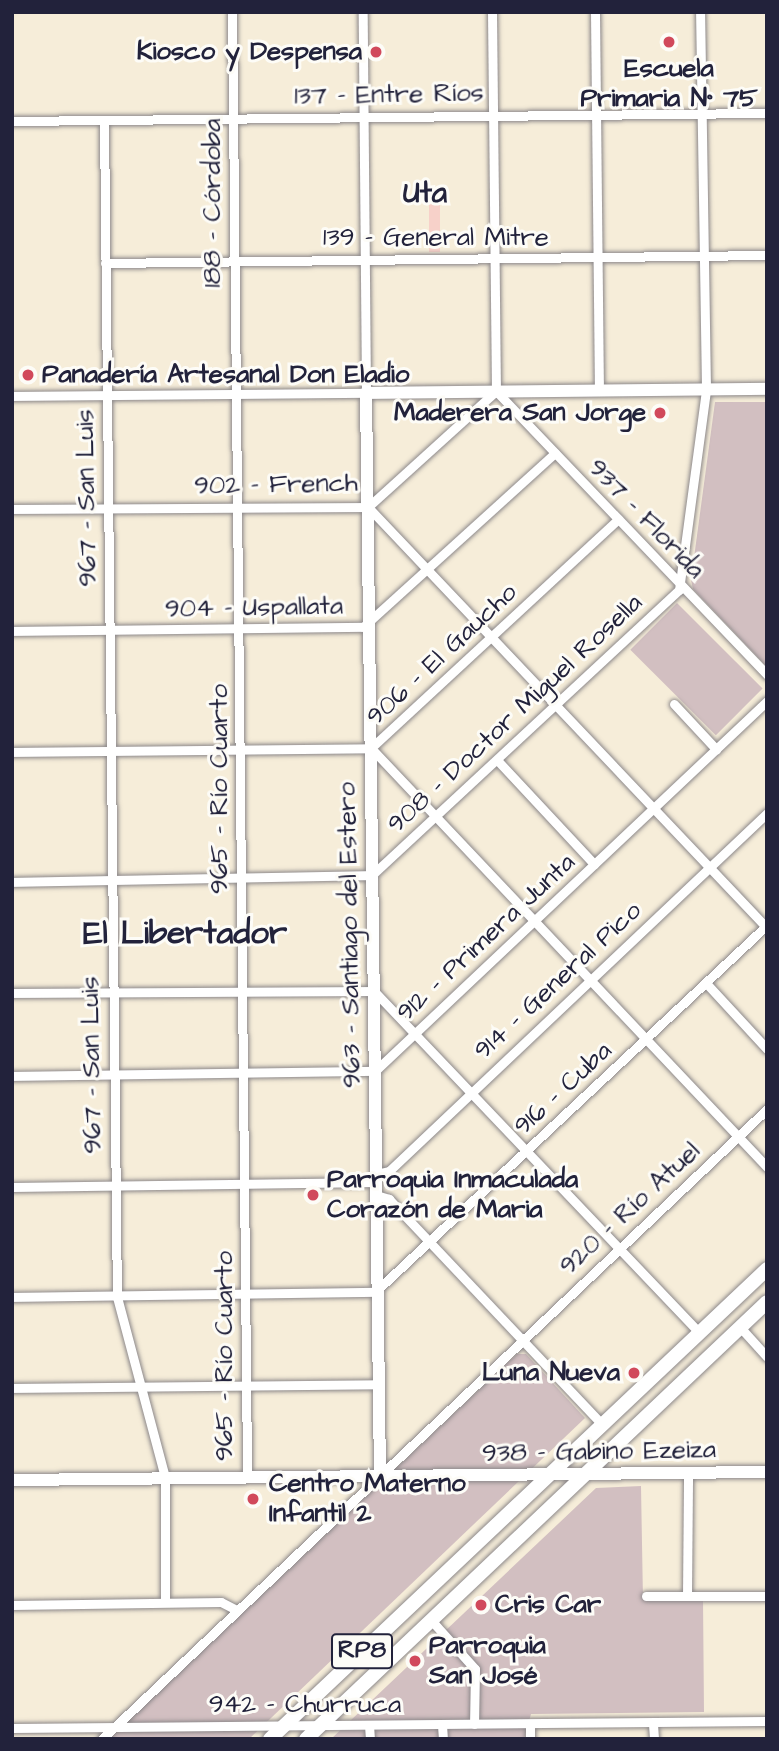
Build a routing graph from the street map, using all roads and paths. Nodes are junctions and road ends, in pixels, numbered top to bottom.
1 (232, 12) edge
2 (363, 12) edge
3 (492, 12) edge
4 (596, 12) edge
5 (700, 12) edge
6 (701, 113) junction
7 (767, 113) edge
8 (597, 114) junction
9 (493, 115) junction
10 (364, 116) junction
11 (233, 118) junction
12 (12, 121) edge
13 (104, 121) junction
14 (704, 255) junction
15 (767, 255) edge
16 (494, 258) junction
17 (598, 258) junction
18 (234, 260) junction
19 (365, 260) junction
20 (105, 263) junction
21 (706, 389) junction
22 (767, 389) edge
23 (599, 390) junction
24 (496, 391) junction
25 (236, 393) junction
26 (366, 393) junction
27 (107, 394) junction
28 (12, 396) edge
29 (555, 453) junction
30 (368, 507) junction
31 (108, 508) junction
32 (238, 508) junction
33 (12, 509) edge
34 (618, 519) junction
35 (429, 571) junction
36 (681, 586) junction
37 (369, 625) junction
38 (240, 628) junction
39 (12, 631) edge
40 (109, 631) junction
41 (492, 638) junction
42 (767, 675) edge
43 (767, 701) edge
44 (674, 704) dead end
45 (556, 705) junction
46 (371, 747) junction
47 (716, 749) junction
48 (241, 750) junction
49 (110, 751) junction
50 (12, 752) edge
51 (498, 761) junction
52 (653, 807) junction
53 (767, 813) edge
54 (437, 818) junction
55 (594, 864) junction
56 (710, 868) junction
57 (372, 875) junction
58 (242, 880) junction
59 (12, 882) edge
60 (112, 882) junction
61 (535, 921) junction
62 (766, 926) edge
63 (590, 979) junction
64 (706, 984) junction
65 (242, 989) junction
66 (374, 991) junction
67 (112, 992) junction
68 (12, 993) edge
69 (415, 1033) junction
70 (646, 1039) junction
71 (767, 1049) edge
72 (374, 1071) junction
73 (243, 1072) junction
74 (113, 1075) junction
75 (12, 1076) edge
76 (471, 1092) junction
77 (767, 1109) edge
78 (738, 1136) junction
79 (528, 1152) junction
80 (767, 1167) edge
81 (245, 1184) junction
82 (376, 1184) junction
83 (115, 1185) junction
84 (12, 1187) edge
85 (431, 1242) junction
86 (619, 1249) junction
87 (767, 1269) edge
88 (375, 1292) junction
89 (246, 1295) junction
90 (12, 1297) edge
91 (117, 1297) junction
92 (767, 1302) edge
93 (740, 1327) junction
94 (699, 1332) junction
95 (523, 1340) junction
96 (767, 1357) edge
97 (377, 1384) junction
98 (246, 1385) junction
99 (139, 1386) junction
100 (12, 1388) edge
101 (601, 1423) junction
102 (767, 1472) edge
103 (587, 1474) junction
104 (688, 1474) junction
105 (380, 1476) junction
106 (547, 1476) junction
107 (165, 1478) junction
108 (247, 1478) junction
109 (12, 1480) edge
110 (646, 1596) dead end
111 (687, 1596) junction
112 (767, 1596) edge
113 (165, 1602) junction
114 (12, 1605) edge
115 (237, 1610) junction
116 (431, 1620) junction
117 (767, 1721) edge
118 (474, 1724) junction
119 (653, 1724) junction
120 (369, 1725) junction
121 (442, 1725) junction
122 (530, 1725) junction
123 (282, 1727) junction
124 (12, 1728) edge
125 (114, 1728) junction
126 (317, 1728) junction
127 (102, 1739) edge
128 (270, 1739) edge
129 (306, 1739) edge
130 (370, 1739) edge
131 (443, 1739) edge
132 (530, 1739) edge
133 (654, 1739) edge

1 - 11 street, 188 - Córdoba
2 - 10 street
3 - 9 street
4 - 8 street
5 - 6 street
6 - 7 street, 137 - Entre Ríos
6 - 8 street, 137 - Entre Ríos
6 - 14 street
8 - 9 street, 137 - Entre Ríos
8 - 17 street
9 - 10 street, 137 - Entre Ríos
9 - 16 street
10 - 11 street, 137 - Entre Ríos
10 - 19 street
11 - 13 street, 137 - Entre Ríos
11 - 18 street, 188 - Córdoba
12 - 13 street, 137 - Entre Ríos
13 - 20 street, 967 - San Luis
14 - 15 street, 139 - General Mitre
14 - 17 street, 139 - General Mitre
14 - 21 street
16 - 17 street, 139 - General Mitre
16 - 19 street, 139 - General Mitre
16 - 24 street
17 - 23 street
18 - 19 street, 139 - General Mitre
18 - 20 street, 139 - General Mitre
18 - 25 street, 188 - Córdoba
19 - 26 street
20 - 27 street, 967 - San Luis
21 - 22 street
21 - 23 street
21 - 36 street
23 - 24 street
24 - 26 street
24 - 29 street, 937 - Florida
24 - 30 street, 902 - French
25 - 26 street
25 - 27 street
25 - 32 street, 965 - Río Cuarto
26 - 30 street, 963 - Santiago del Estero
27 - 28 street
27 - 31 street, 967 - San Luis
29 - 34 street, 937 - Florida
29 - 35 street, 904 - Uspallata
30 - 32 street, 902 - French
30 - 35 street
30 - 37 street, 963 - Santiago del Estero
31 - 32 street, 902 - French
31 - 33 street, 902 - French
31 - 40 street, 967 - San Luis
32 - 38 street, 965 - Río Cuarto
34 - 36 street, 937 - Florida
34 - 41 street, 906 - El Gaucho
35 - 37 street, 904 - Uspallata
35 - 41 street
36 - 42 street, 937 - Florida
36 - 45 street, 908 - Doctor Miguel Rosella
37 - 38 street, 904 - Uspallata
37 - 46 street, 963 - Santiago del Estero
38 - 40 street, 904 - Uspallata
38 - 48 street, 965 - Río Cuarto
39 - 40 street, 904 - Uspallata
40 - 49 street, 967 - San Luis
41 - 45 street
41 - 46 street, 906 - El Gaucho
43 - 47 street, 912 - Primera Junta
44 - 47 street
45 - 51 street, 908 - Doctor Miguel Rosella
45 - 52 street
46 - 48 street, 906 - El Gaucho
46 - 54 street
46 - 57 street, 963 - Santiago del Estero
47 - 52 street, 912 - Primera Junta
48 - 49 street, 906 - El Gaucho
48 - 58 street, 965 - Río Cuarto
49 - 50 street, 906 - El Gaucho
49 - 60 street, 967 - San Luis
51 - 54 street, 908 - Doctor Miguel Rosella
51 - 55 street
52 - 55 street, 912 - Primera Junta
52 - 56 street
53 - 56 street, 914 - General Pico
54 - 57 street, 908 - Doctor Miguel Rosella
54 - 61 street
55 - 61 street, 912 - Primera Junta
56 - 62 street
56 - 63 street, 914 - General Pico
57 - 58 street
57 - 66 street, 963 - Santiago del Estero
58 - 60 street
58 - 65 street, 965 - Río Cuarto
59 - 60 street
60 - 67 street, 967 - San Luis
61 - 63 street
61 - 69 street, 912 - Primera Junta
62 - 64 street, 916 - Cuba
63 - 70 street
63 - 76 street, 914 - General Pico
64 - 70 street, 916 - Cuba
64 - 71 street
65 - 66 street
65 - 67 street
65 - 73 street, 965 - Río Cuarto
66 - 69 street
66 - 72 street, 963 - Santiago del Estero
67 - 68 street
67 - 74 street, 967 - San Luis
69 - 72 street, 912 - Primera Junta
69 - 76 street
70 - 78 street
70 - 79 street, 916 - Cuba
72 - 73 street
72 - 82 street, 963 - Santiago del Estero
73 - 74 street
73 - 81 street, 965 - Río Cuarto
74 - 75 street
74 - 83 street, 967 - San Luis
76 - 79 street
76 - 82 street, 914 - General Pico
77 - 78 street, 920 - Río Atuel
78 - 80 street
78 - 86 street, 920 - Río Atuel
79 - 85 street, 916 - Cuba
79 - 86 street
81 - 82 street
81 - 83 street
81 - 89 street, 965 - Río Cuarto
82 - 85 street
82 - 88 street, 963 - Santiago del Estero
83 - 84 street
83 - 91 street, 967 - San Luis
85 - 88 street, 916 - Cuba
85 - 95 street
86 - 94 street
86 - 95 street, 920 - Río Atuel
87 - 94 main road, RP8
88 - 89 street
88 - 97 street, 963 - Santiago del Estero
89 - 91 street
89 - 98 street, 965 - Río Cuarto
90 - 91 street
91 - 99 street, 967 - San Luis
92 - 93 main road, RP8
93 - 96 street
93 - 103 main road, RP8
94 - 101 main road, RP8
95 - 101 street
95 - 105 street, 920 - Río Atuel
97 - 98 street
97 - 105 street, 963 - Santiago del Estero
98 - 99 street
98 - 108 street, 965 - Río Cuarto
99 - 100 street
99 - 107 street, 967 - San Luis
101 - 106 main road, RP8
102 - 104 street, 938 - Gabino Ezeiza
103 - 104 street, 938 - Gabino Ezeiza
103 - 106 street, 938 - Gabino Ezeiza
103 - 116 main road, RP8
104 - 111 street
105 - 106 street, 938 - Gabino Ezeiza
105 - 108 street, 938 - Gabino Ezeiza
105 - 115 street, 920 - Río Atuel
106 - 123 main road, RP8
107 - 108 street, 938 - Gabino Ezeiza
107 - 109 street, 938 - Gabino Ezeiza
107 - 113 street, 967 - San Luis
110 - 111 street
111 - 112 street
113 - 114 street
113 - 115 street
115 - 125 street, 920 - Río Atuel
116 - 118 street
116 - 126 main road, RP8
117 - 119 street, 942 - Churruca
118 - 121 street, 942 - Churruca
118 - 122 street, 942 - Churruca
119 - 122 street, 942 - Churruca
119 - 133 street
120 - 121 street, 942 - Churruca
120 - 126 street, 942 - Churruca
120 - 130 street
121 - 131 street
122 - 132 street
123 - 125 street, 942 - Churruca
123 - 126 street, 942 - Churruca
123 - 128 main road, RP8
124 - 125 street, 942 - Churruca
125 - 127 street, 920 - Río Atuel
126 - 129 main road, RP8

